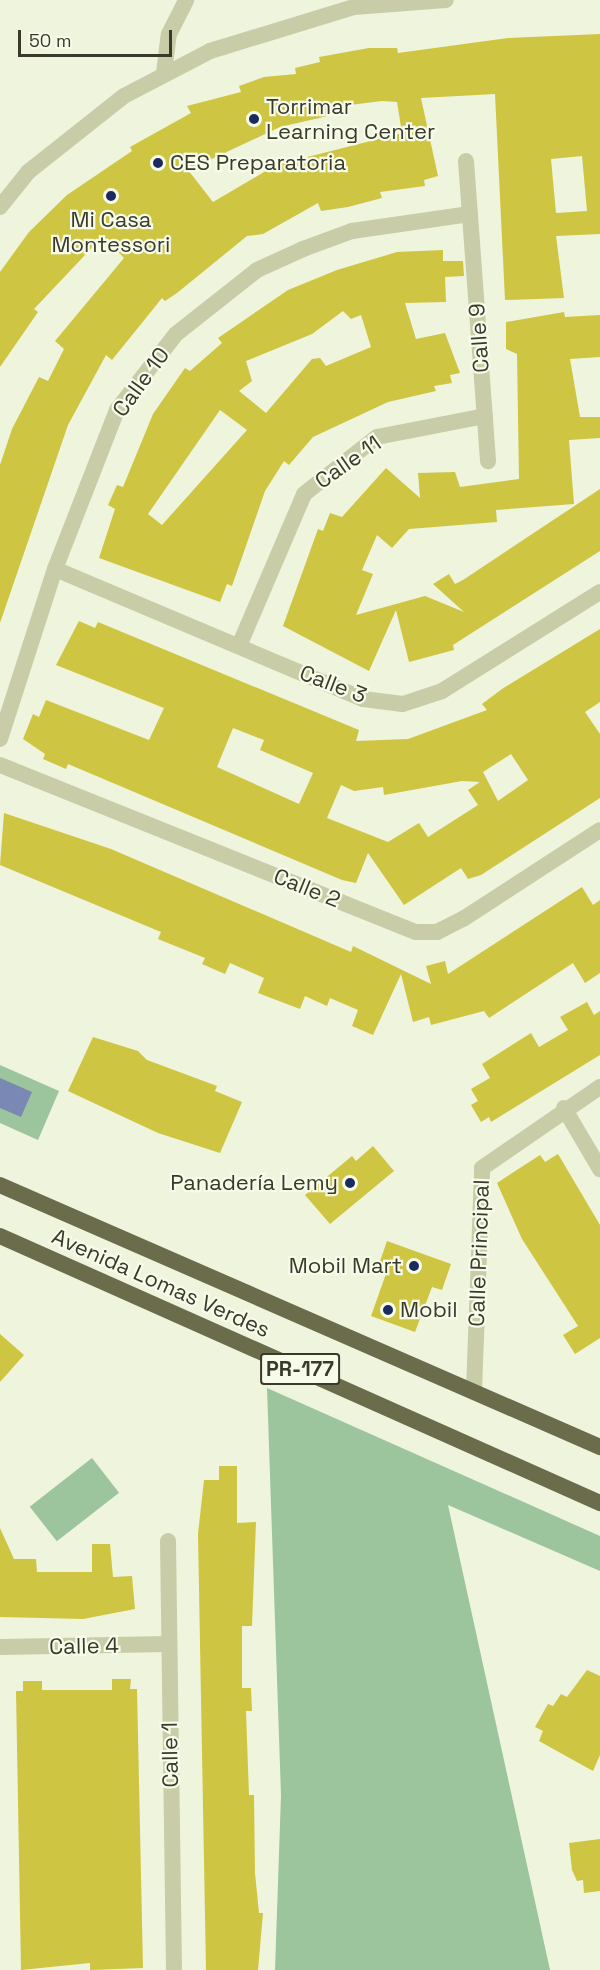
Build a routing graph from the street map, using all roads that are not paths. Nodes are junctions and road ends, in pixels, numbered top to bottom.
1 (186, 0) edge
2 (446, 0) edge
3 (164, 73) junction
4 (466, 161) dead end
5 (0, 207) edge
6 (470, 214) junction
7 (485, 416) junction
8 (488, 461) dead end
9 (55, 569) junction
10 (600, 592) edge
11 (239, 646) junction
12 (0, 739) edge
13 (0, 765) edge
14 (600, 830) edge
15 (600, 1087) edge
16 (564, 1108) junction
17 (600, 1169) edge
18 (0, 1185) edge
19 (0, 1236) edge
20 (474, 1391) junction
21 (600, 1447) edge
22 (600, 1503) edge
23 (168, 1541) dead end
24 (168, 1644) junction
25 (0, 1647) edge
26 (174, 1970) edge

1 - 3 street
2 - 3 street
3 - 5 street
4 - 6 street, Calle 9
6 - 7 street, Calle 9
6 - 9 street, Calle 10
7 - 8 street, Calle 9
7 - 11 street, Calle 11
9 - 11 street, Calle 3
9 - 12 street, Calle 10
10 - 11 street, Calle 3
13 - 14 street, Calle 2
15 - 16 street, Calle Principal
16 - 17 street
16 - 20 street, Calle Principal
18 - 20 highway, Avenida Lomas Verdes / PR-177
19 - 22 highway, Avenida Lomas Verdes / PR-177
20 - 21 highway, Avenida Lomas Verdes / PR-177
23 - 24 street, Calle 1
24 - 25 street, Calle 4
24 - 26 street, Calle 1

